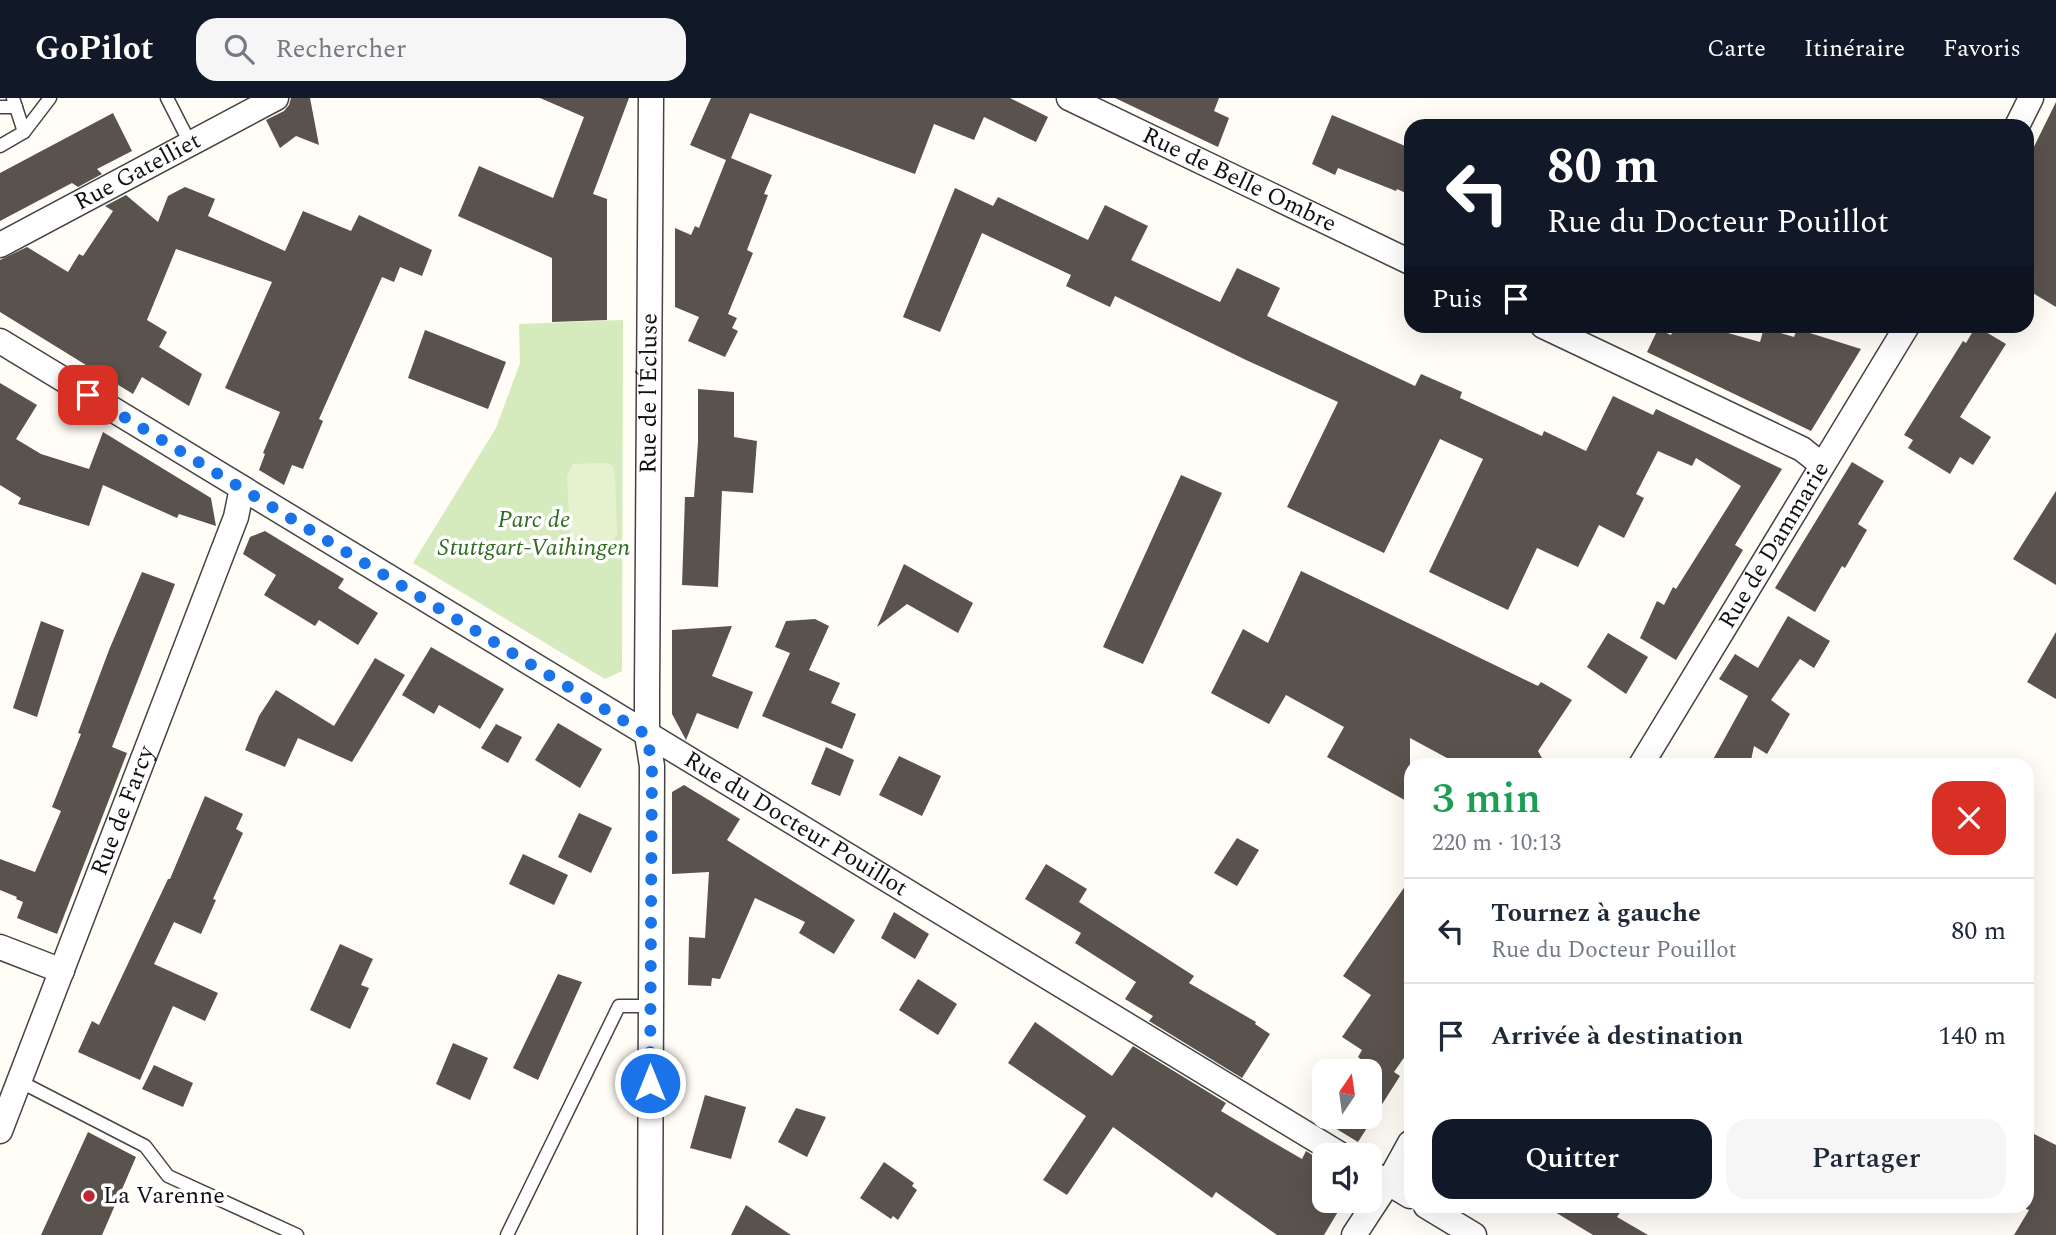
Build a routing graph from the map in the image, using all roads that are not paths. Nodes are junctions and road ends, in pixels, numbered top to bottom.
1 (50, 98) edge
2 (167, 98) edge
3 (276, 98) edge
4 (651, 98) edge
5 (1069, 98) edge
6 (2031, 98) edge
7 (14, 103) edge
8 (0, 107) edge
9 (2020, 119) edge
10 (24, 132) junction
11 (190, 144) junction
12 (0, 146) edge
13 (0, 245) edge
14 (1404, 259) edge
15 (1559, 333) edge
16 (1902, 333) edge
17 (0, 341) edge
18 (1822, 465) junction
19 (242, 488) junction
20 (647, 735) junction
21 (1645, 758) edge
22 (0, 947) edge
23 (62, 971) junction
24 (650, 1006) junction
25 (19, 1082) junction
26 (0, 1131) edge
27 (1321, 1143) edge
28 (1404, 1150) edge
29 (1382, 1175) edge
30 (1382, 1180) edge
31 (1404, 1193) edge
32 (1364, 1213) edge
33 (1438, 1213) edge
34 (297, 1235) edge
35 (507, 1235) edge
36 (650, 1235) edge
37 (1354, 1235) edge
38 (1474, 1235) edge

1 - 10 lane
2 - 11 lane
3 - 11 street, Rue Gatelliet
4 - 20 street, Rue de l'Écluse
5 - 14 street, Rue de Belle Ombre
6 - 9 street
7 - 8 lane
7 - 10 lane
10 - 12 lane
11 - 13 street, Rue Gatelliet
15 - 18 street
16 - 18 street, Rue de Dammarie
17 - 19 street, Rue du Docteur Pouillot
18 - 21 street, Rue de Dammarie
19 - 20 street, Rue du Docteur Pouillot
19 - 23 street, Rue de Farcy
20 - 24 street, Rue de l'Écluse
20 - 27 street, Rue du Docteur Pouillot
22 - 23 street
23 - 25 street, Rue de Farcy
24 - 35 lane
24 - 36 street, Rue de l'Écluse
25 - 26 street, Rue de Farcy
25 - 34 lane
28 - 29 street
30 - 31 street
32 - 37 street
33 - 38 street

